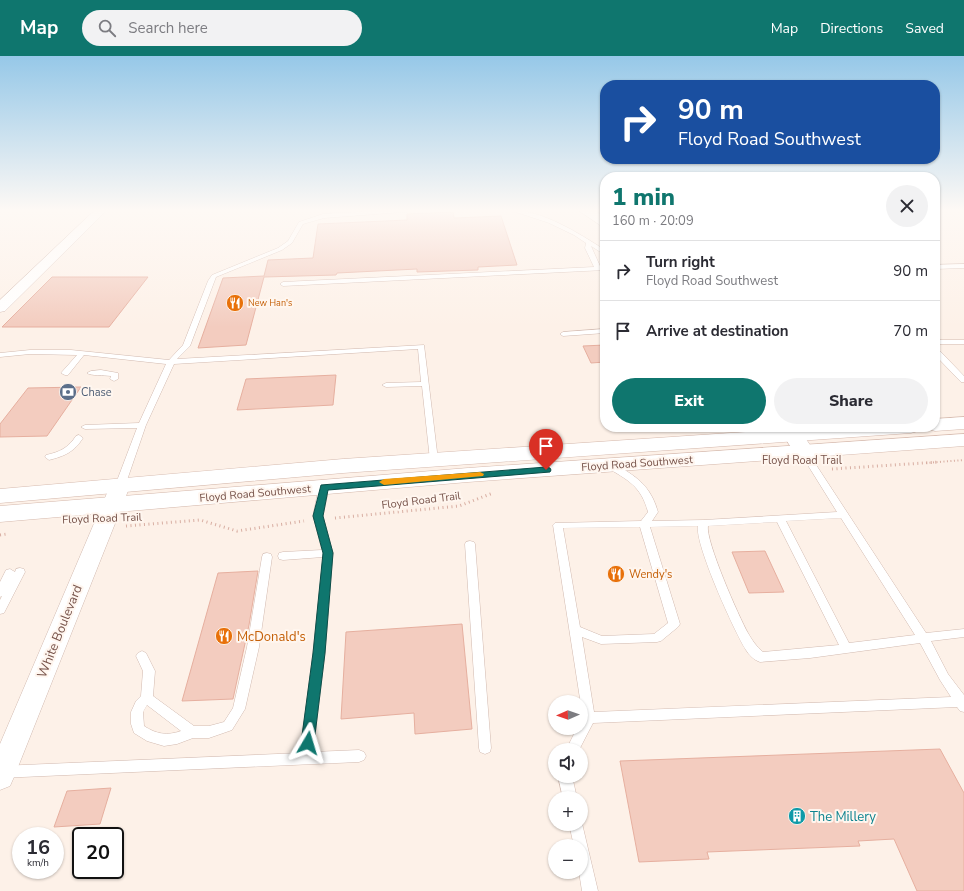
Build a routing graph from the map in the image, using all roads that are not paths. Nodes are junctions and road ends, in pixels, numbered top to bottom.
1 (61, 249) edge
2 (280, 249) edge
3 (589, 249) edge
4 (600, 266) edge
5 (964, 266) edge
6 (940, 267) edge
7 (600, 269) edge
8 (283, 284) dead end
9 (0, 308) edge
10 (600, 332) edge
11 (562, 334) dead end
12 (940, 342) edge
13 (964, 342) edge
14 (82, 353) junction
15 (0, 355) edge
16 (940, 356) edge
17 (171, 362) junction
18 (90, 372) dead end
19 (65, 373) dead end
20 (114, 379) dead end
21 (964, 380) edge
22 (425, 384) junction
23 (386, 385) dead end
24 (964, 423) edge
25 (142, 425) junction
26 (940, 425) edge
27 (85, 427) dead end
28 (858, 432) edge
29 (79, 438) dead end
30 (794, 438) edge
31 (964, 440) edge
32 (49, 457) dead end
33 (434, 460) junction
34 (609, 465) junction
35 (324, 487) junction
36 (116, 495) junction
37 (0, 496) edge
38 (0, 514) edge
39 (843, 515) junction
40 (780, 519) junction
41 (704, 522) junction
42 (644, 524) junction
43 (470, 544) dead end
44 (328, 553) junction
45 (283, 556) dead end
46 (267, 557) dead end
47 (0, 592) edge
48 (0, 610) edge
49 (575, 630) junction
50 (964, 633) edge
51 (923, 638) junction
52 (846, 648) junction
53 (142, 656) dead end
54 (147, 698) junction
55 (963, 703) edge
56 (589, 718) junction
57 (192, 732) junction
58 (576, 743) edge
59 (485, 748) dead end
60 (359, 756) dead end
61 (306, 758) junction
62 (1, 773) edge
63 (588, 879) edge
64 (590, 891) edge

1 - 9 street
2 - 17 lane
3 - 4 lane
5 - 6 lane
7 - 8 lane
10 - 11 lane
12 - 13 lane
14 - 15 lane
14 - 17 lane
14 - 19 lane
16 - 21 lane
17 - 22 lane
17 - 25 lane
18 - 20 lane
22 - 23 lane
22 - 33 lane
24 - 26 main road
25 - 27 lane
25 - 36 lane
28 - 30 main road, Floyd Road Southwest
29 - 32 lane
30 - 31 main road, Floyd Road Southwest
30 - 33 main road, Floyd Road Southwest
30 - 34 main road, Floyd Road Southwest
30 - 39 lane
33 - 36 main road, Floyd Road Southwest
34 - 35 main road, Floyd Road Southwest
34 - 42 lane
35 - 36 main road, Floyd Road Southwest
35 - 44 lane
36 - 37 main road, Floyd Road Southwest
36 - 38 main road, Floyd Road Southwest
36 - 62 street, White Boulevard
39 - 40 lane
39 - 51 lane
40 - 41 lane
40 - 52 lane
41 - 42 lane
41 - 52 lane
42 - 49 lane
42 - 49 lane
43 - 59 lane
44 - 45 lane
44 - 61 lane
46 - 57 lane
47 - 48 lane
49 - 56 lane
50 - 51 lane
51 - 52 lane
51 - 55 lane
53 - 54 lane
54 - 57 lane
54 - 57 lane
55 - 56 lane
56 - 58 lane
60 - 61 lane
61 - 62 lane
63 - 64 lane

